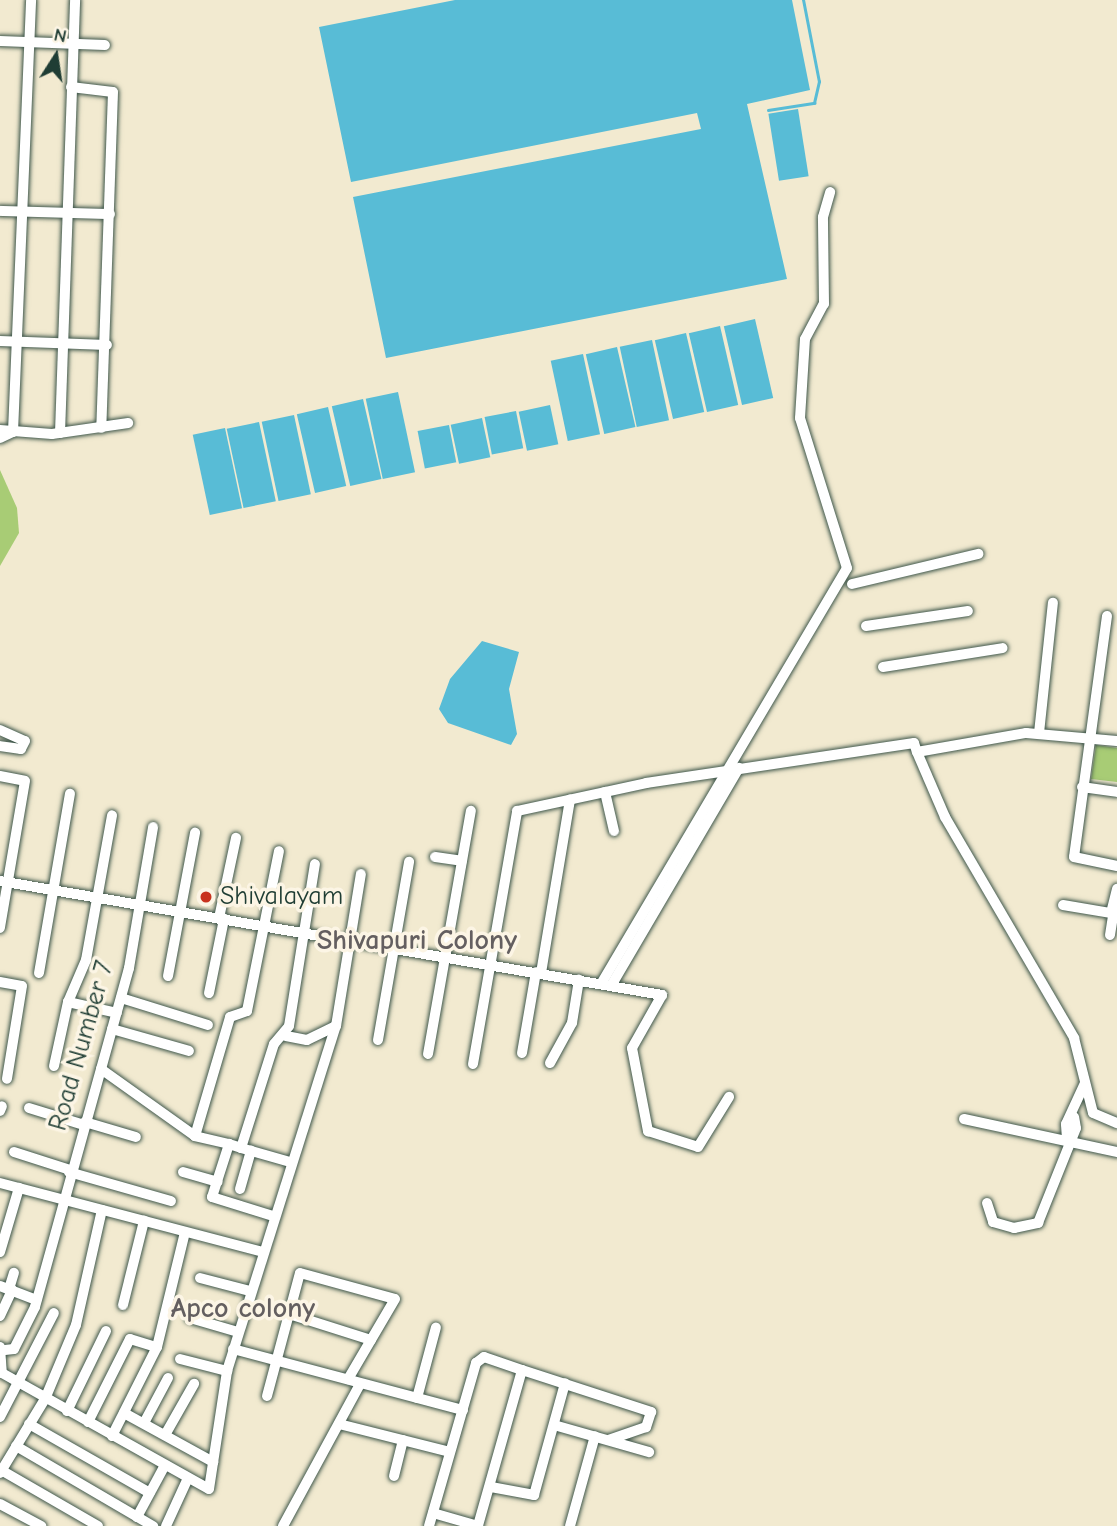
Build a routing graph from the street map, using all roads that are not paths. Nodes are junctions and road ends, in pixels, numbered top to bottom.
1 (31, 0) edge
2 (75, 0) edge
3 (0, 41) edge
4 (30, 42) junction
5 (73, 44) junction
6 (105, 45) dead end
7 (71, 87) junction
8 (830, 192) dead end
9 (0, 211) edge
10 (21, 211) junction
11 (65, 213) junction
12 (110, 214) junction
13 (0, 341) edge
14 (16, 341) junction
15 (62, 343) junction
16 (107, 345) junction
17 (128, 423) dead end
18 (101, 428) junction
19 (0, 430) edge
20 (13, 432) junction
21 (60, 433) junction
22 (0, 438) edge
23 (978, 554) dead end
24 (852, 584) dead end
25 (1053, 603) dead end
26 (968, 611) dead end
27 (1107, 616) dead end
28 (866, 626) dead end
29 (1003, 648) dead end
30 (883, 667) dead end
31 (0, 730) edge
32 (1039, 730) junction
33 (1088, 735) junction
34 (1117, 735) edge
35 (1117, 741) edge
36 (0, 746) edge
37 (917, 752) junction
38 (733, 769) junction
39 (0, 776) edge
40 (1082, 787) junction
41 (605, 792) junction
42 (1117, 792) edge
43 (70, 794) dead end
44 (570, 799) junction
45 (471, 811) dead end
46 (112, 815) dead end
47 (153, 827) dead end
48 (614, 831) dead end
49 (194, 833) dead end
50 (236, 838) dead end
51 (279, 850) dead end
52 (435, 856) dead end
53 (462, 861) junction
54 (409, 862) dead end
55 (315, 864) dead end
56 (1117, 866) edge
57 (361, 874) dead end
58 (4, 882) edge
59 (1117, 889) edge
60 (53, 890) junction
61 (97, 897) junction
62 (141, 904) junction
63 (1063, 905) dead end
64 (180, 911) junction
65 (1114, 911) junction
66 (221, 919) junction
67 (265, 925) junction
68 (0, 928) edge
69 (304, 931) junction
70 (1110, 935) dead end
71 (349, 940) junction
72 (394, 948) junction
73 (447, 957) junction
74 (490, 964) junction
75 (538, 972) junction
76 (38, 974) dead end
77 (168, 976) dead end
78 (579, 980) junction
79 (0, 982) edge
80 (606, 985) junction
81 (209, 993) dead end
82 (121, 998) junction
83 (68, 1002) junction
84 (117, 1013) junction
85 (208, 1024) dead end
86 (336, 1027) junction
87 (113, 1029) junction
88 (286, 1036) junction
89 (378, 1040) dead end
90 (188, 1051) dead end
91 (522, 1053) dead end
92 (428, 1054) dead end
93 (550, 1063) dead end
94 (473, 1064) dead end
95 (54, 1066) dead end
96 (100, 1069) junction
97 (7, 1079) dead end
98 (1086, 1080) junction
99 (729, 1097) dead end
100 (29, 1108) dead end
101 (964, 1119) dead end
102 (85, 1123) junction
103 (1117, 1123) edge
104 (195, 1136) junction
105 (136, 1137) dead end
106 (1067, 1139) junction
107 (229, 1144) junction
108 (246, 1150) junction
109 (14, 1152) dead end
110 (1117, 1152) edge
111 (290, 1162) junction
112 (69, 1170) junction
113 (183, 1172) dead end
114 (218, 1182) junction
115 (0, 1183) edge
116 (19, 1188) junction
117 (240, 1189) dead end
118 (60, 1199) junction
119 (171, 1201) dead end
120 (987, 1203) dead end
121 (102, 1210) junction
122 (273, 1216) junction
123 (144, 1221) junction
124 (185, 1232) junction
125 (3, 1236) edge
126 (260, 1251) junction
127 (0, 1252) edge
128 (14, 1273) dead end
129 (200, 1278) dead end
130 (7, 1289) edge
131 (250, 1291) junction
132 (36, 1300) junction
133 (123, 1305) dead end
134 (54, 1313) dead end
135 (289, 1314) junction
136 (0, 1316) edge
137 (190, 1318) dead end
138 (436, 1327) dead end
139 (106, 1331) dead end
140 (238, 1332) junction
141 (371, 1340) junction
142 (157, 1347) junction
143 (3, 1349) edge
144 (233, 1349) junction
145 (180, 1359) dead end
146 (277, 1360) junction
147 (522, 1370) junction
148 (227, 1371) junction
149 (1, 1373) edge
150 (168, 1378) dead end
151 (348, 1379) junction
152 (18, 1383) junction
153 (565, 1383) junction
154 (194, 1384) dead end
155 (360, 1384) junction
156 (267, 1396) dead end
157 (416, 1398) junction
158 (45, 1399) junction
159 (463, 1410) junction
160 (67, 1411) junction
161 (124, 1413) junction
162 (0, 1418) edge
163 (88, 1422) junction
164 (144, 1423) junction
165 (29, 1424) junction
166 (339, 1424) junction
167 (554, 1425) junction
168 (165, 1435) junction
169 (111, 1436) junction
170 (595, 1436) junction
171 (403, 1440) junction
172 (610, 1440) junction
173 (16, 1446) junction
174 (450, 1452) junction
175 (649, 1452) dead end
176 (213, 1462) junction
177 (165, 1465) junction
178 (1, 1471) edge
179 (394, 1476) dead end
180 (188, 1478) junction
181 (491, 1487) junction
182 (150, 1493) junction
183 (3, 1506) edge
184 (433, 1513) junction
185 (137, 1517) junction
186 (0, 1519) edge
187 (24, 1522) edge
188 (41, 1526) edge
189 (98, 1526) edge
190 (153, 1526) edge
191 (166, 1526) edge
192 (283, 1526) edge
193 (429, 1526) edge
194 (478, 1526) edge
195 (570, 1526) edge

1 - 4 street
2 - 5 street
3 - 4 street
4 - 5 street
4 - 10 street
5 - 6 street
5 - 7 street
7 - 11 street
7 - 12 street
8 - 38 street
9 - 10 street
10 - 11 street
10 - 14 street
11 - 12 street
11 - 15 street
12 - 16 street
13 - 14 street
14 - 15 street
14 - 20 street
15 - 16 street
15 - 21 street
16 - 18 street
17 - 18 street
18 - 21 street
19 - 20 street
20 - 21 street
20 - 22 street
23 - 24 street
25 - 32 street
26 - 28 street
27 - 33 street
29 - 30 street
31 - 36 street
32 - 33 street
32 - 37 street
33 - 34 street
33 - 35 street
33 - 40 street
37 - 38 street
37 - 98 street
38 - 41 street
38 - 80 street
39 - 58 street
40 - 42 street
40 - 56 street
41 - 44 street
41 - 48 street
43 - 60 street
44 - 74 street
44 - 75 street
45 - 53 street
46 - 61 street
47 - 62 street, Road Number 7
49 - 64 street
50 - 66 street
51 - 67 street
52 - 53 street
53 - 73 street
54 - 72 street
55 - 69 street
57 - 71 street
58 - 60 street
58 - 68 street
59 - 65 street
60 - 61 street
60 - 76 street
61 - 62 street
61 - 83 street
62 - 64 street
62 - 82 street, Road Number 7
63 - 65 street
64 - 66 street
64 - 77 street
65 - 70 street
66 - 67 street
66 - 81 street
67 - 69 street
67 - 104 street
69 - 71 street
69 - 88 street
71 - 72 street
71 - 86 street
72 - 73 street
72 - 89 street
73 - 74 street
73 - 92 street
74 - 75 street
74 - 94 street
75 - 78 street
75 - 91 street
78 - 80 street
78 - 93 street
79 - 97 street
80 - 99 street
82 - 84 street, Road Number 7
82 - 85 street
83 - 84 street
83 - 95 street
84 - 87 street, Road Number 7
86 - 88 street
86 - 111 street
87 - 90 street
87 - 96 street, Road Number 7
88 - 108 street
96 - 102 street, Road Number 7
96 - 104 street
98 - 103 street
98 - 106 street
100 - 102 street
101 - 106 street
102 - 105 street
102 - 112 street, Road Number 7
104 - 107 street
106 - 110 street
106 - 120 street
107 - 108 street
107 - 114 street
108 - 111 street
108 - 117 street
109 - 112 street
111 - 122 street
112 - 118 street, Road Number 7
112 - 119 street
113 - 114 street
114 - 122 street
115 - 116 street
116 - 118 street
116 - 125 street
118 - 121 street
118 - 132 street, Road Number 7
121 - 123 street
121 - 158 street
122 - 126 street
123 - 124 street
123 - 133 street
124 - 126 street
124 - 142 street
125 - 127 street
126 - 131 street
128 - 130 street
129 - 131 street
130 - 132 street
130 - 136 street
131 - 140 street
132 - 143 street, Road Number 7
134 - 152 street
135 - 141 street
135 - 141 street
135 - 146 street
137 - 140 street
138 - 157 street
139 - 160 street
140 - 144 street
141 - 151 street
142 - 161 street
142 - 163 street
143 - 149 street
144 - 146 street
144 - 148 street
145 - 148 street
146 - 151 street
146 - 156 street
147 - 153 street
147 - 159 street
147 - 181 street
148 - 176 street
149 - 152 street
150 - 164 street
151 - 155 street
152 - 158 street
152 - 162 street
153 - 167 street
153 - 172 street
154 - 168 street
155 - 157 street
155 - 166 street
157 - 159 street
158 - 160 street
158 - 165 street
159 - 174 street
160 - 163 street
161 - 164 street
161 - 169 street
163 - 169 street
164 - 168 street
165 - 173 street
165 - 182 street
166 - 171 street
166 - 192 street
167 - 170 street
167 - 181 street
168 - 176 street
169 - 177 street
170 - 172 street
170 - 195 street
171 - 174 street
171 - 179 street
172 - 175 street
173 - 178 street
173 - 185 street
174 - 184 street
176 - 180 street
177 - 180 street
177 - 182 street
178 - 189 street
180 - 191 street
181 - 194 street
182 - 185 street
183 - 186 street
183 - 187 street
184 - 193 street
184 - 194 street
185 - 190 street
187 - 188 street

